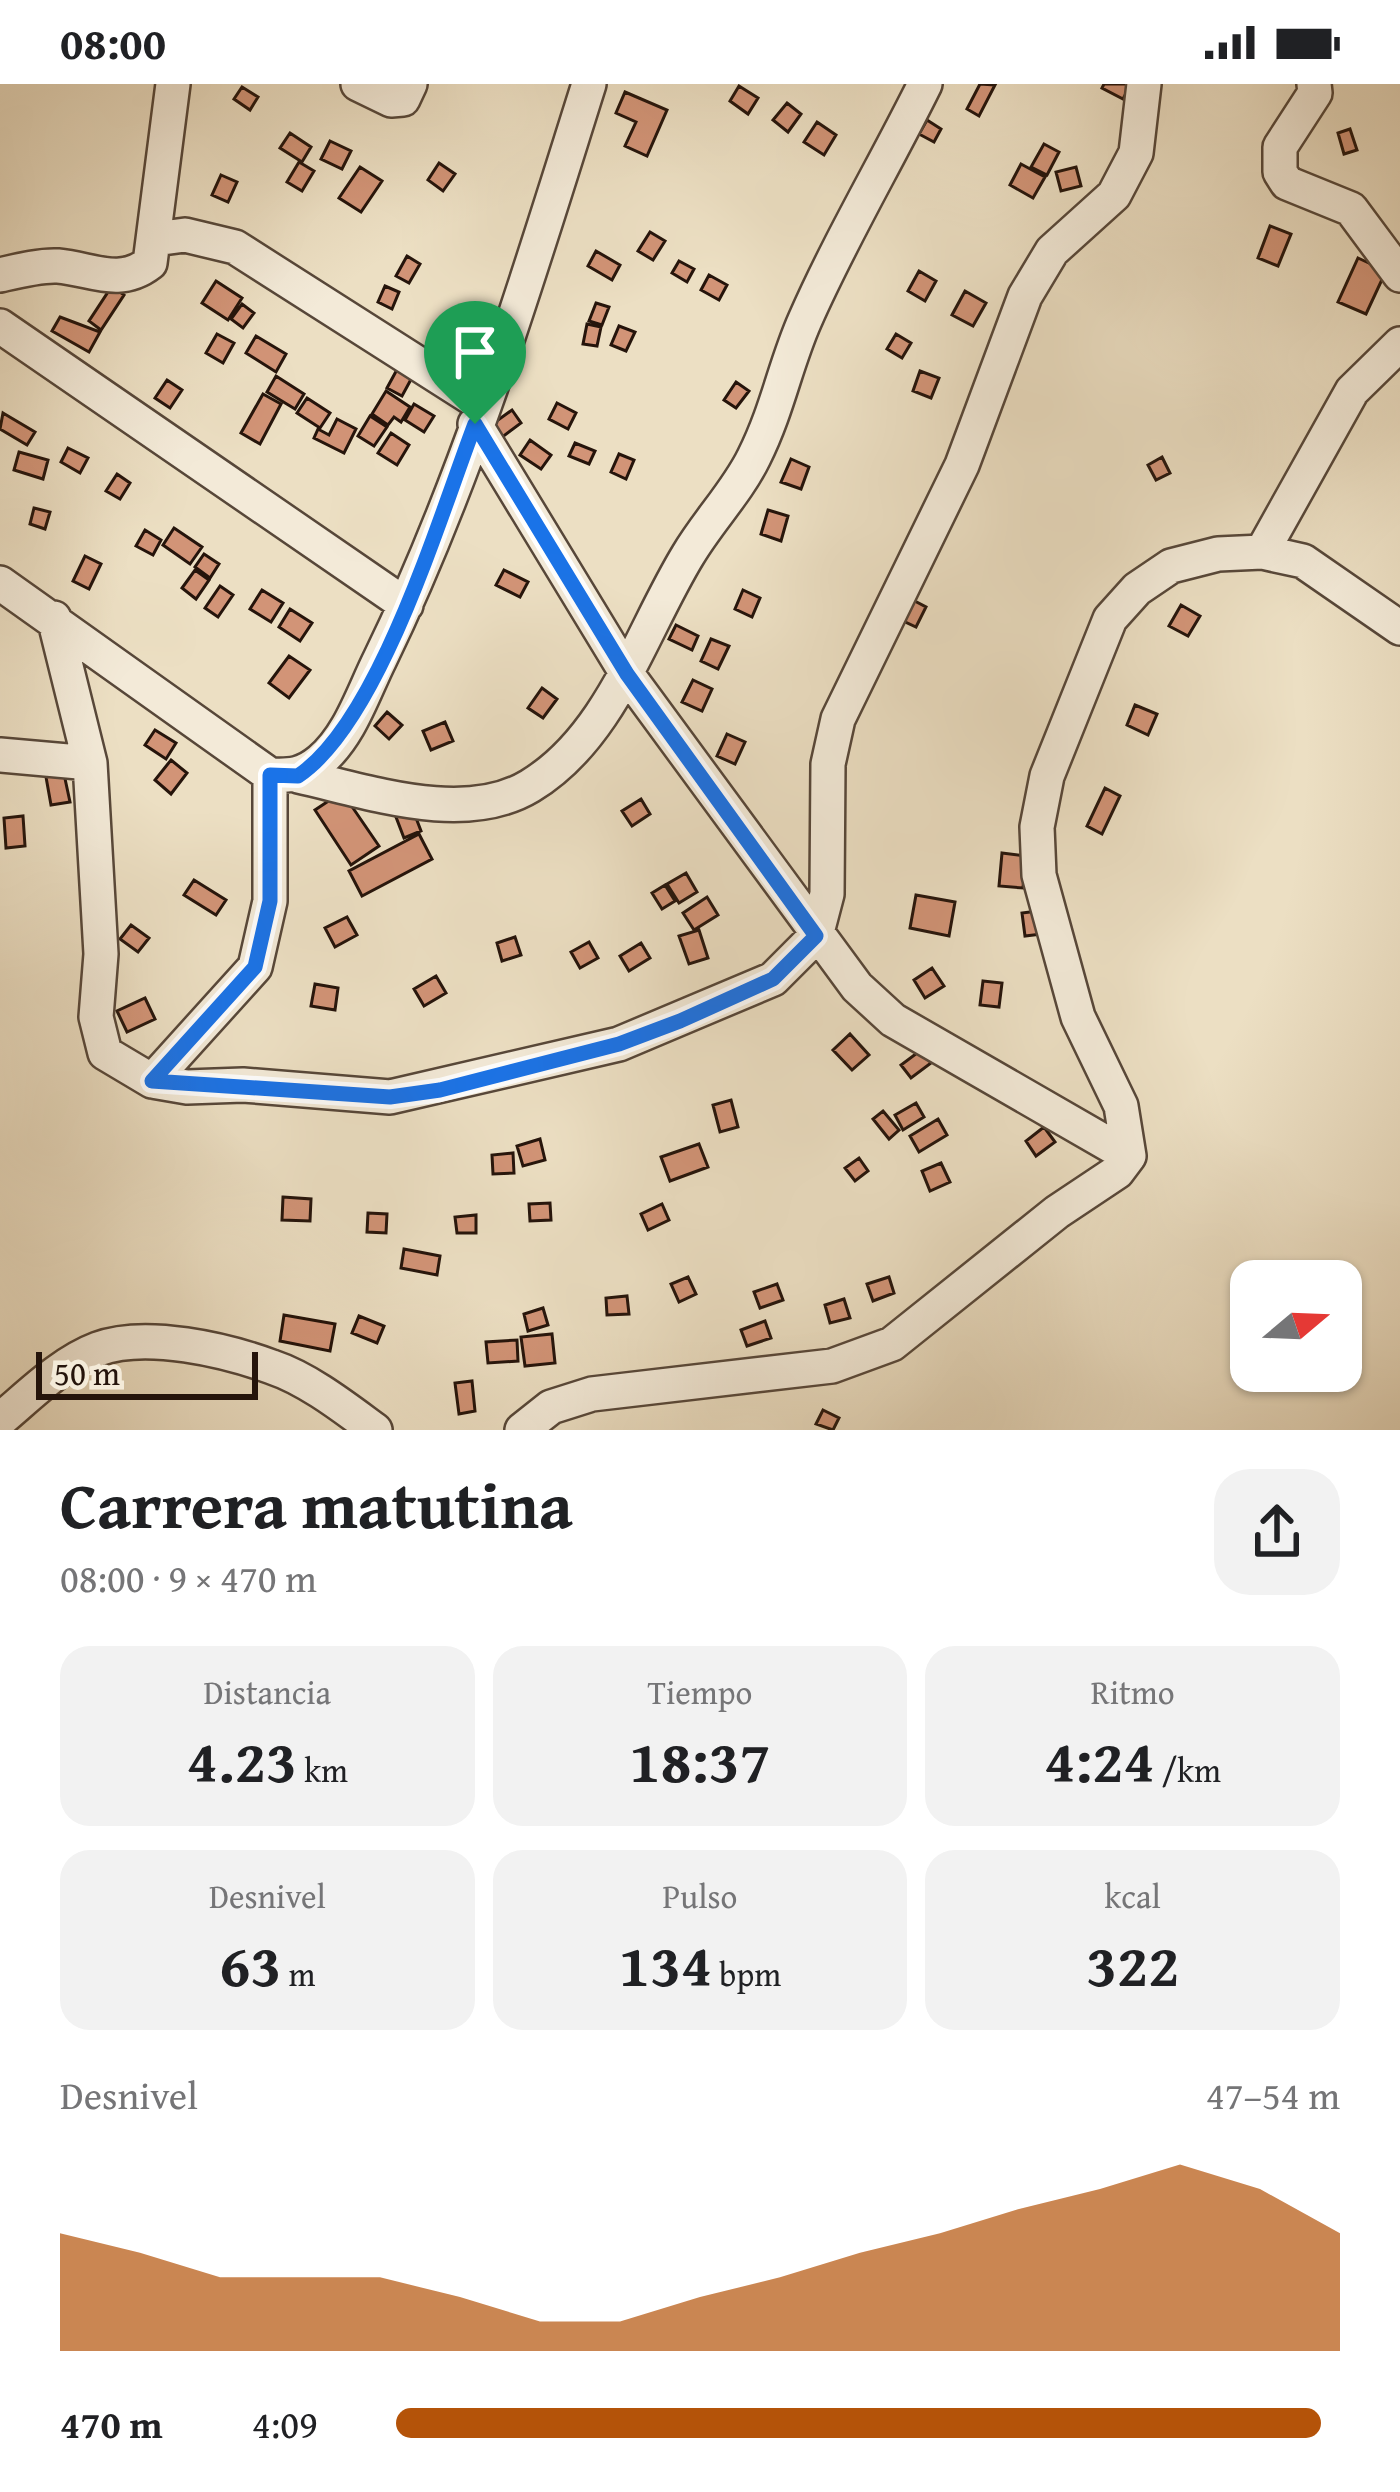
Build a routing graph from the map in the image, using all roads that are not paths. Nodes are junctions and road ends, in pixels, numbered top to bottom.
1 (173, 84) edge
2 (358, 84) edge
3 (410, 84) edge
4 (589, 84) edge
5 (925, 84) edge
6 (1144, 84) edge
7 (1314, 84) edge
8 (155, 239) junction
9 (1400, 274) edge
10 (0, 275) edge
11 (0, 326) edge
12 (1400, 344) edge
13 (479, 415) junction
14 (1262, 552) junction
15 (0, 583) edge
16 (406, 605) junction
17 (54, 618) junction
18 (1400, 628) edge
19 (627, 674) junction
20 (0, 755) edge
21 (90, 763) junction
22 (284, 776) junction
23 (816, 936) junction
24 (152, 1081) junction
25 (1130, 1156) junction
26 (0, 1420) edge
27 (375, 1430) edge
28 (522, 1430) edge

1 - 8 street
2 - 3 street
4 - 13 street
5 - 19 street
6 - 23 street
7 - 9 street
8 - 10 street
8 - 13 street
11 - 16 street
12 - 14 street
13 - 16 street
13 - 19 street
14 - 18 street
14 - 25 street
15 - 17 street
16 - 22 street
17 - 21 street
17 - 22 street
19 - 22 street
19 - 23 street
20 - 21 street
21 - 24 street
22 - 24 street
23 - 24 street
23 - 25 street
25 - 28 street
26 - 27 street

